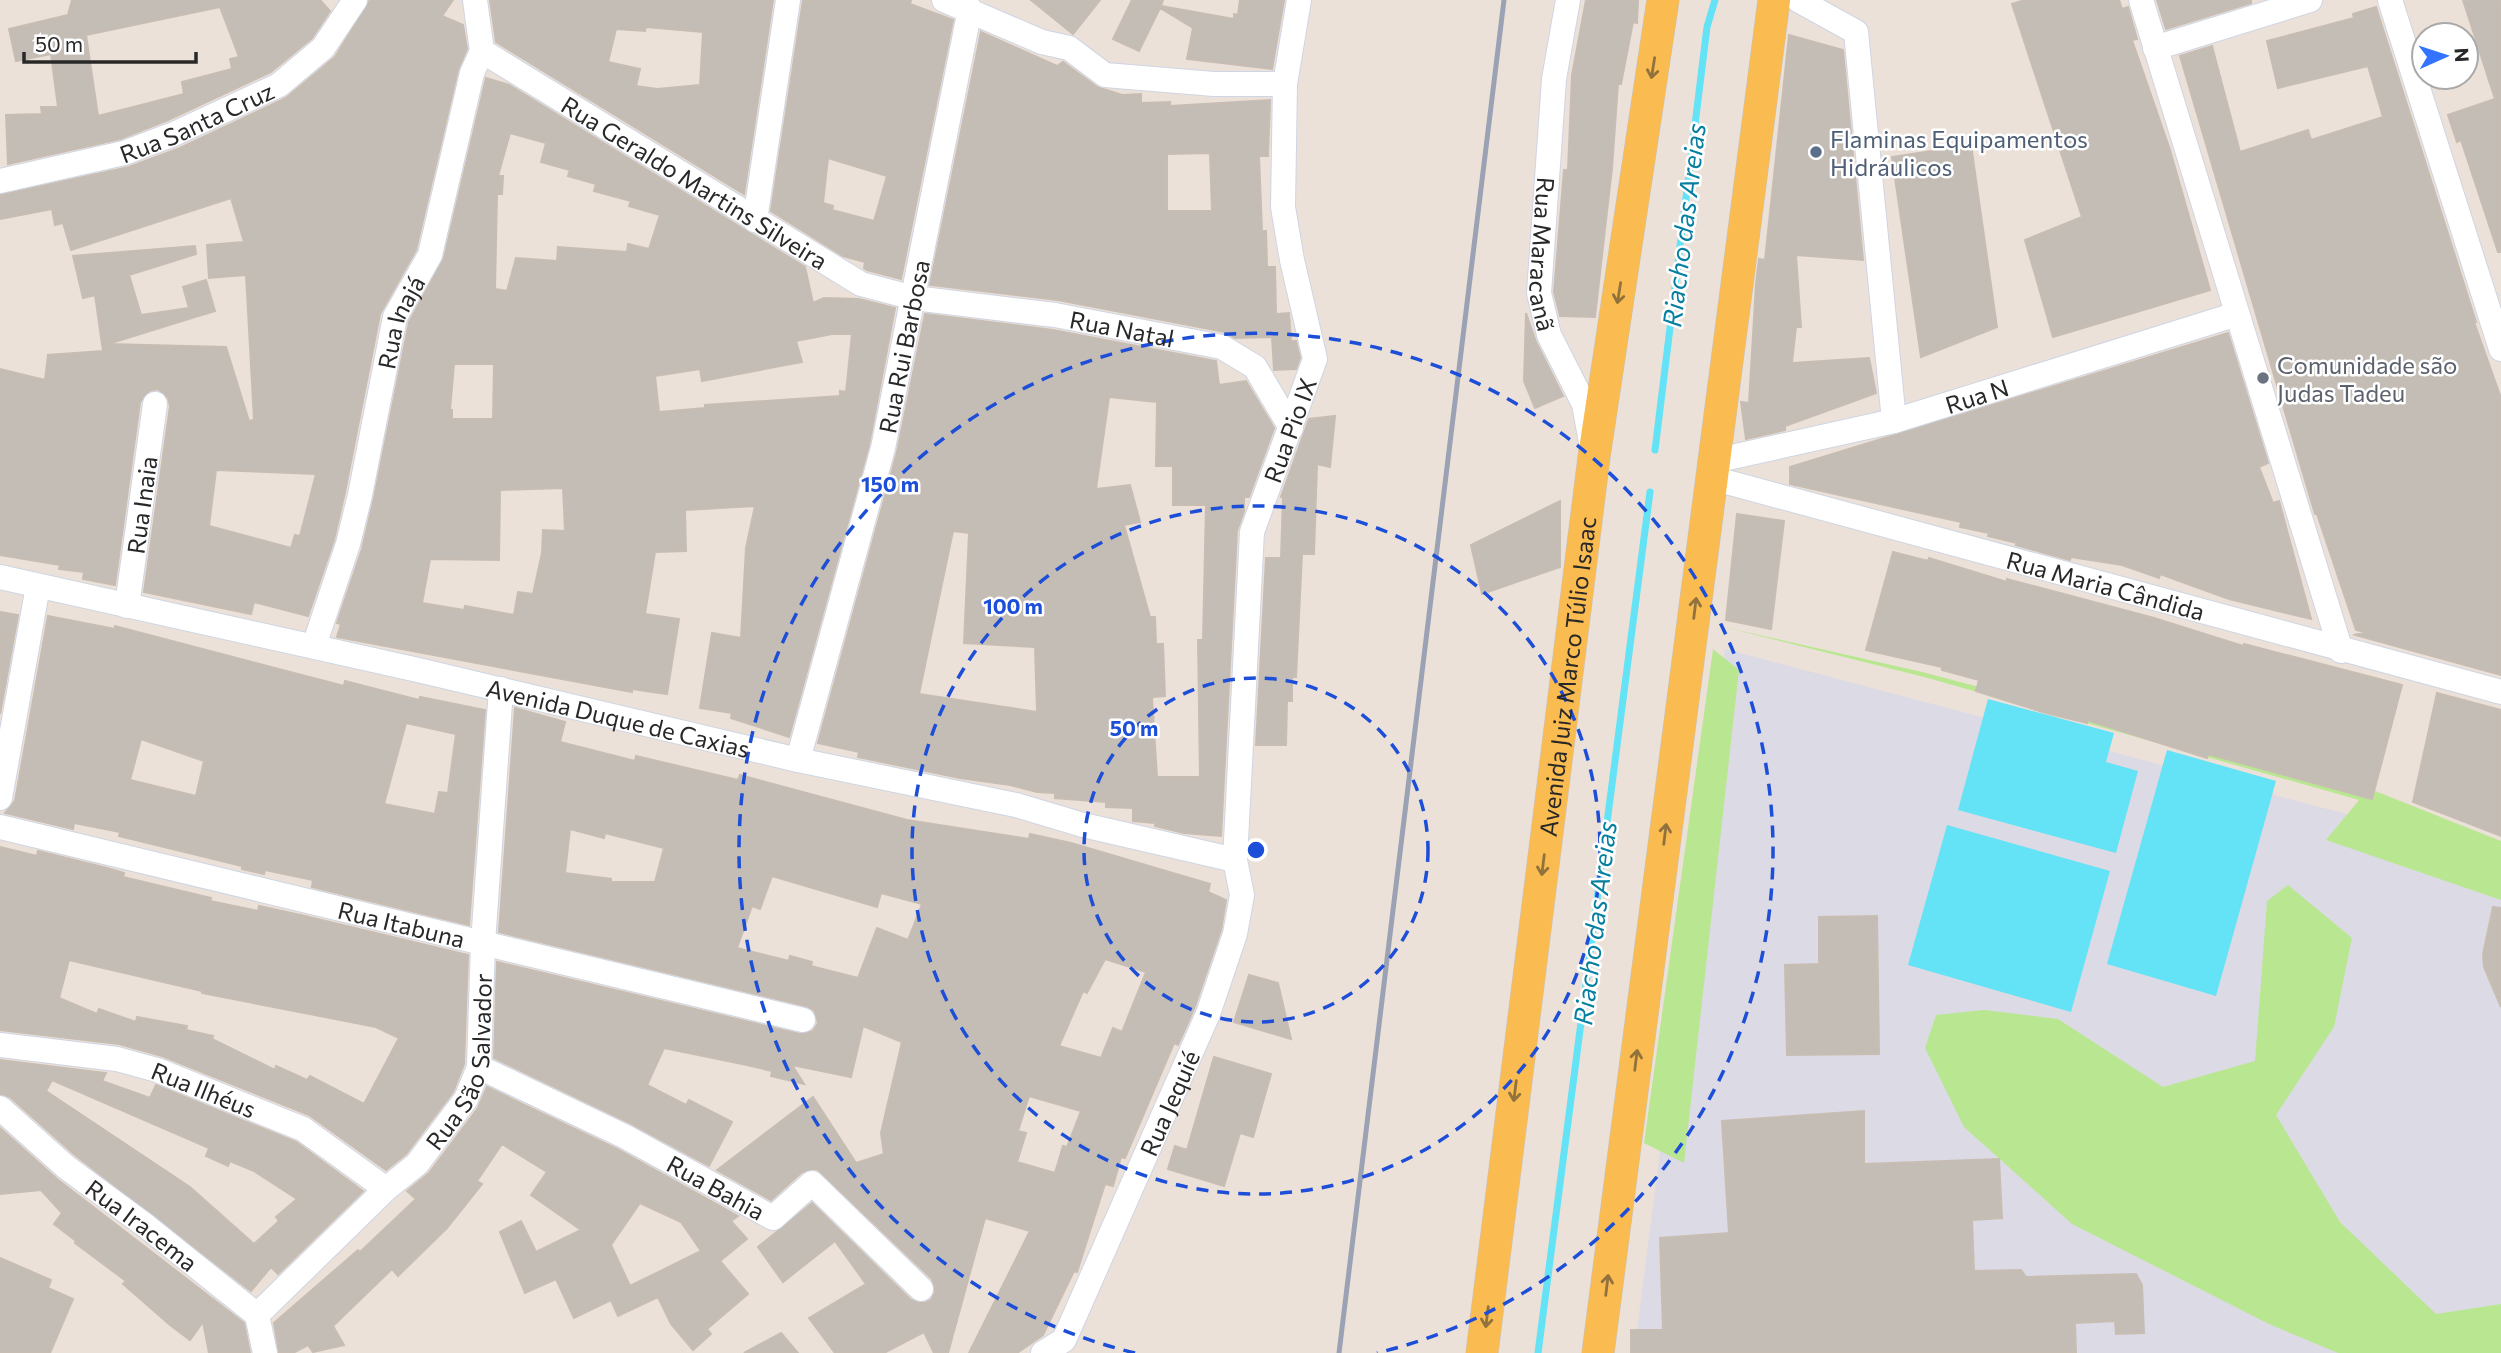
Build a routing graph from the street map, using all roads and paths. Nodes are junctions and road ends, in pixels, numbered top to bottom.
1 (355, 0) edge
2 (475, 0) edge
3 (788, 0) edge
4 (944, 0) edge
5 (1299, 0) edge
6 (1568, 0) edge
7 (1663, 0) edge
8 (1774, 0) edge
9 (1798, 0) edge
10 (2141, 0) edge
11 (2310, 0) edge
12 (2390, 0) edge
13 (970, 9) junction
14 (2155, 48) junction
15 (482, 51) junction
16 (1285, 84) junction
17 (0, 181) edge
18 (755, 220) junction
19 (914, 298) junction
20 (2237, 314) junction
21 (2501, 349) edge
22 (155, 404) dead end
23 (1894, 421) junction
24 (1291, 429) junction
25 (1754, 452) junction
26 (1594, 457) junction
27 (1713, 470) junction
28 (1754, 489) junction
29 (0, 577) edge
30 (38, 586) junction
31 (127, 607) junction
32 (314, 646) junction
33 (2341, 651) junction
34 (500, 689) junction
35 (2501, 692) edge
36 (798, 760) junction
37 (0, 798) edge
38 (0, 827) edge
39 (1235, 860) junction
40 (483, 943) junction
41 (803, 1020) dead end
42 (0, 1045) edge
43 (479, 1068) junction
44 (0, 1108) edge
45 (386, 1188) junction
46 (921, 1289) dead end
47 (257, 1315) junction
48 (1054, 1346) edge
49 (265, 1353) edge
50 (1482, 1353) edge
51 (1598, 1353) edge

1 - 17 street, Rua Santa Cruz
2 - 15 street, Rua Inajá
3 - 18 street
4 - 13 street
5 - 16 street, Rua Pio IX
6 - 26 street, Rua Maracanã
7 -> 26 main road, Avenida Juiz Marco Túlio Isaac
8 - 27 main road
9 - 23 street
10 - 14 street
11 - 14 street
12 - 21 street
13 - 16 street
13 - 19 street, Rua Rui Barbosa
14 - 20 street
15 - 18 street, Rua Geraldo Martins Silveira
15 - 32 street, Rua Inajá
16 - 24 street, Rua Pio IX
18 - 19 street, Rua Geraldo Martins Silveira
19 - 24 street, Rua Natal
19 - 36 street, Rua Rui Barbosa
20 - 23 street, Rua N
20 - 33 street
22 - 31 street, Rua Inaia
23 - 25 street, Rua N
24 - 39 street, Rua Pio IX
25 - 27 street, Rua N
25 - 28 street
26 -> 50 main road, Avenida Juiz Marco Túlio Isaac
27 - 28 street, Rua Maria Cândida
51 -> 27 main road
28 - 33 street, Rua Maria Cândida
29 - 30 street, Avenida Duque de Caxias
30 - 31 street, Avenida Duque de Caxias
30 - 37 street
31 - 32 street, Avenida Duque de Caxias
32 - 34 street, Avenida Duque de Caxias
33 - 35 street, Rua Maria Cândida
34 - 36 street, Avenida Duque de Caxias
34 - 40 street, Rua São Salvador
36 - 39 street, Avenida Duque de Caxias
38 - 40 street, Rua Itabuna
39 - 48 street, Rua Jequié
40 - 41 street, Rua Itabuna
40 - 43 street, Rua São Salvador
42 - 45 street, Rua Ilhéus
43 - 45 street, Rua São Salvador
43 - 46 street, Rua Bahia
44 - 47 street, Rua Iracema
45 - 47 street, Rua São Salvador
47 - 49 street

